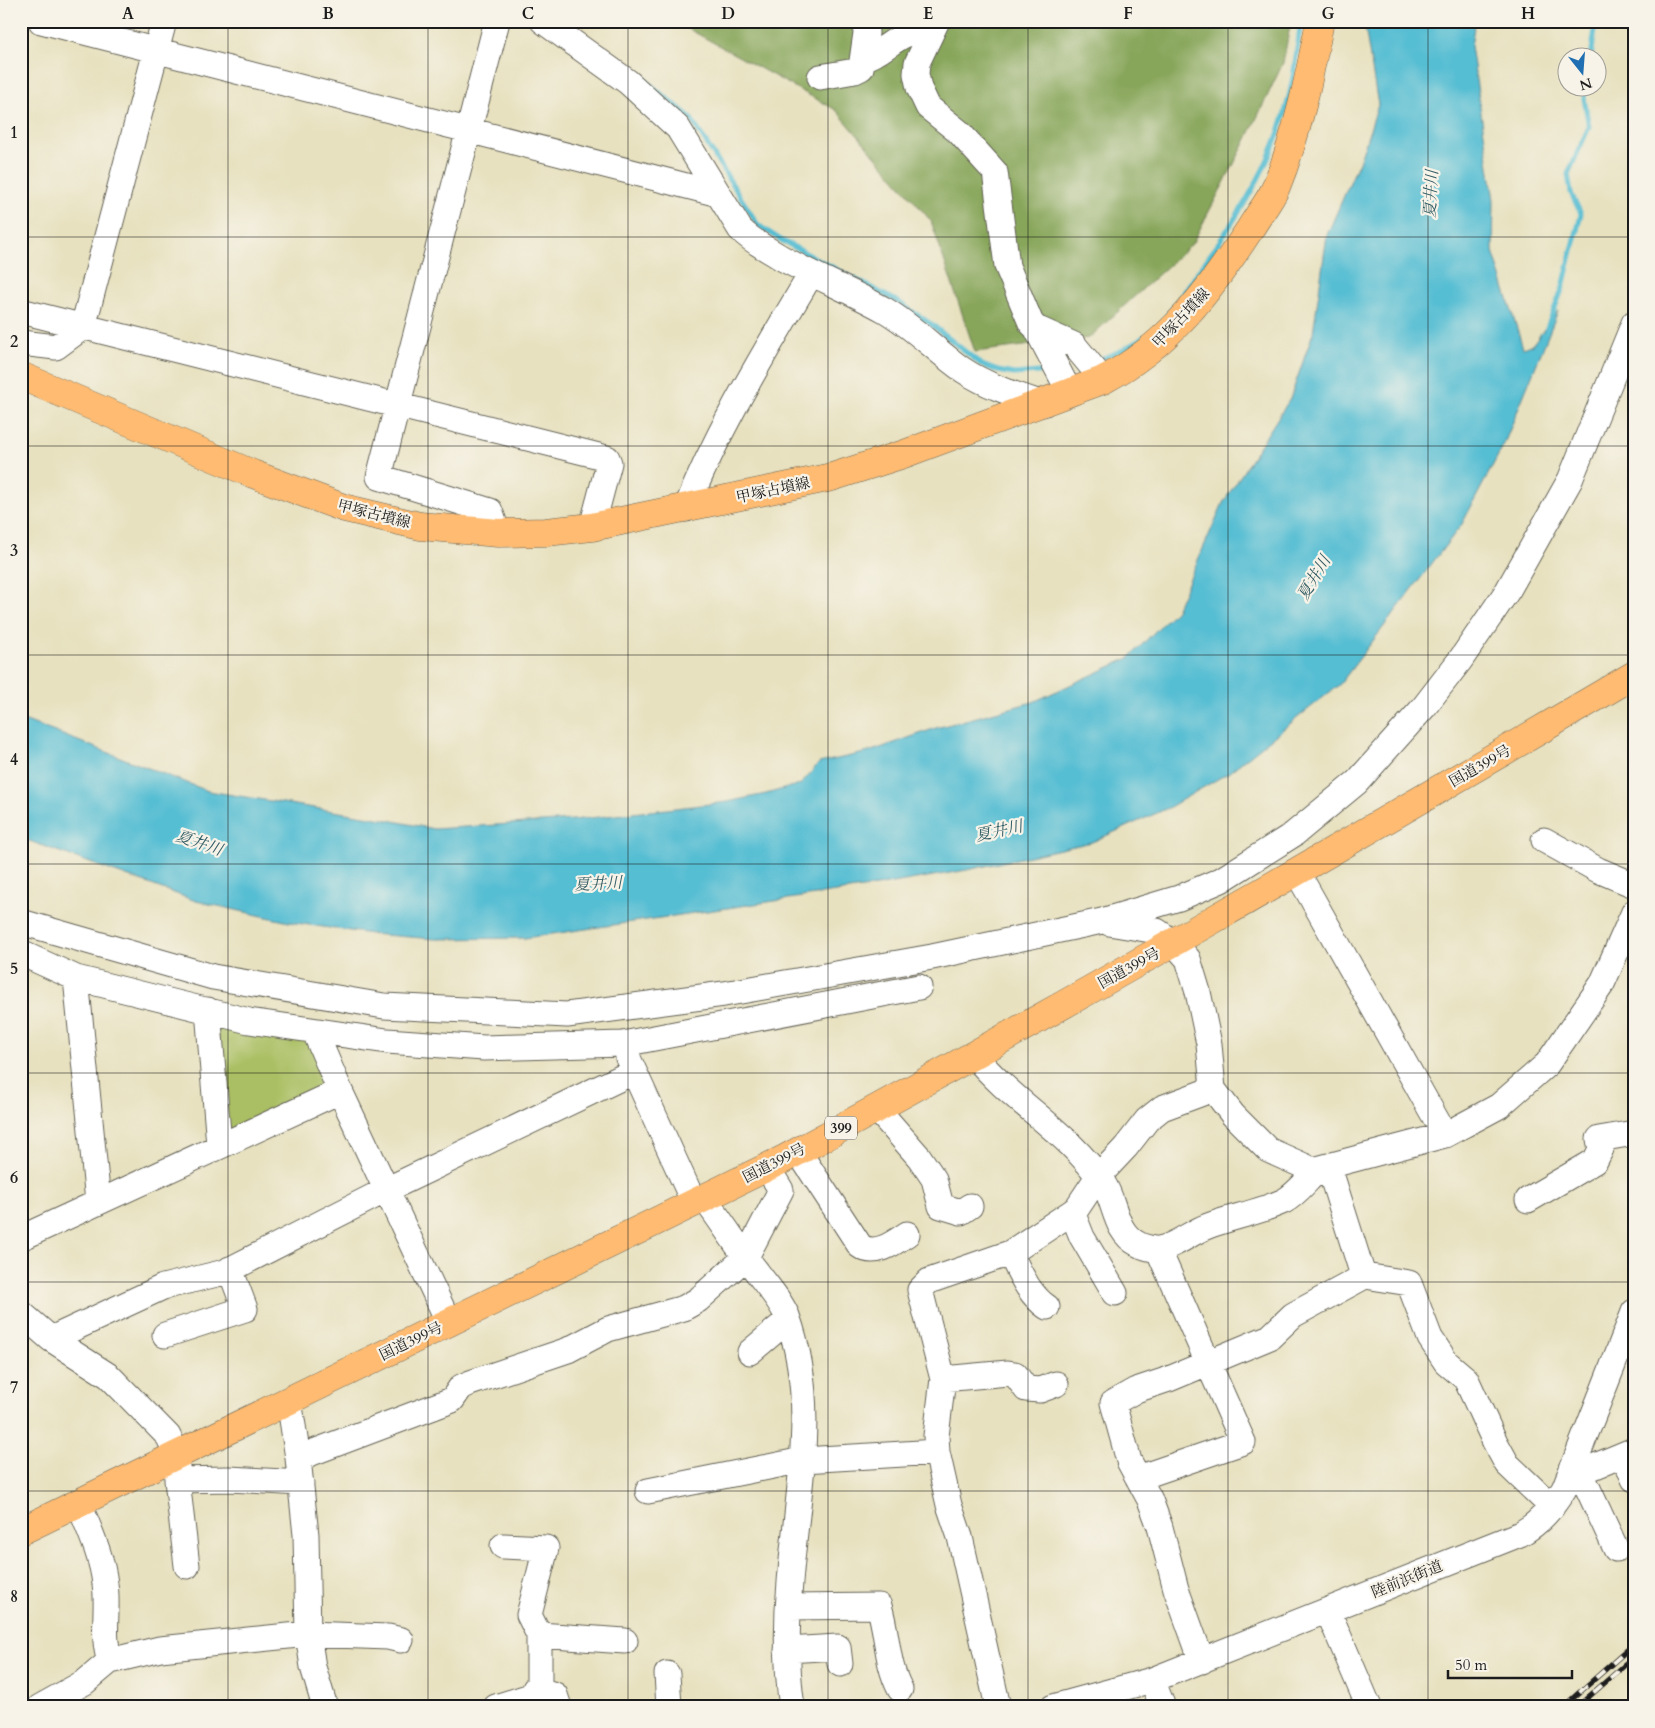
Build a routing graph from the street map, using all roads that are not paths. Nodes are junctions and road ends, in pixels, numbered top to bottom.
1 (41, 21) edge
2 (164, 21) edge
3 (498, 21) edge
4 (543, 21) edge
5 (865, 21) edge
6 (1320, 21) edge
7 (934, 28) edge
8 (156, 50) junction
9 (863, 59) junction
10 (820, 77) dead end
11 (470, 129) junction
12 (718, 194) junction
13 (811, 274) junction
14 (21, 312) edge
15 (1634, 323) edge
16 (83, 327) junction
17 (1040, 336) junction
18 (21, 343) edge
19 (1098, 374) junction
20 (21, 376) edge
21 (1068, 388) junction
22 (1043, 404) junction
23 (396, 406) junction
24 (686, 509) junction
25 (592, 527) junction
26 (498, 533) junction
27 (1634, 676) edge
28 (1544, 840) dead end
29 (1297, 872) junction
30 (1634, 885) edge
31 (1634, 912) edge
32 (21, 922) edge
33 (1102, 922) junction
34 (1174, 943) junction
35 (21, 953) edge
36 (76, 978) junction
37 (919, 987) dead end
38 (208, 1010) junction
39 (315, 1032) junction
40 (622, 1044) junction
41 (974, 1055) junction
42 (633, 1072) junction
43 (1213, 1088) junction
44 (340, 1091) junction
45 (877, 1109) junction
46 (1634, 1133) edge
47 (1446, 1136) junction
48 (219, 1145) junction
49 (798, 1151) junction
50 (766, 1167) junction
51 (1313, 1170) junction
52 (1097, 1178) junction
53 (386, 1190) junction
54 (699, 1200) junction
55 (1528, 1200) dead end
56 (98, 1202) junction
57 (970, 1206) dead end
58 (1072, 1212) junction
59 (907, 1234) dead end
60 (22, 1236) edge
61 (1158, 1249) junction
62 (1010, 1253) junction
63 (746, 1257) junction
64 (230, 1269) junction
65 (1365, 1276) junction
66 (1115, 1293) dead end
67 (1047, 1307) dead end
68 (21, 1313) edge
69 (1633, 1314) edge
70 (788, 1320) junction
71 (449, 1323) junction
72 (166, 1335) dead end
73 (51, 1339) junction
74 (750, 1352) dead end
75 (1207, 1362) junction
76 (943, 1380) junction
77 (1056, 1384) dead end
78 (289, 1400) junction
79 (937, 1452) junction
80 (1629, 1452) edge
81 (298, 1458) junction
82 (803, 1460) junction
83 (177, 1467) junction
84 (1580, 1468) junction
85 (1138, 1478) junction
86 (1634, 1479) edge
87 (302, 1483) junction
88 (648, 1491) dead end
89 (79, 1504) junction
90 (1552, 1507) junction
91 (21, 1531) edge
92 (502, 1546) dead end
93 (1616, 1549) dead end
94 (187, 1566) dead end
95 (789, 1607) junction
96 (1328, 1610) junction
97 (308, 1634) junction
98 (539, 1635) junction
99 (401, 1640) dead end
100 (625, 1641) dead end
101 (787, 1650) junction
102 (110, 1661) junction
103 (1202, 1661) junction
104 (840, 1664) dead end
105 (667, 1674) dead end
106 (1152, 1680) junction
107 (536, 1688) junction
108 (900, 1690) dead end
109 (1057, 1706) edge
110 (40, 1707) edge
111 (325, 1707) edge
112 (496, 1707) edge
113 (558, 1707) edge
114 (668, 1707) edge
115 (792, 1707) edge
116 (998, 1707) edge
117 (1163, 1707) edge
118 (1369, 1707) edge

1 - 8 street
2 - 8 street
3 - 11 street
4 - 12 street
5 - 9 street
6 - 19 main road, 甲塚古墳線
7 - 9 street
7 - 17 street
8 - 11 street
8 - 16 street
9 - 10 street
11 - 12 street
11 - 23 street
12 - 13 street
13 - 22 street
13 - 24 street
14 - 16 street
15 - 33 street
16 - 18 street
16 - 23 street
17 - 19 street
17 - 21 street
19 - 21 main road, 甲塚古墳線
20 - 26 main road, 甲塚古墳線
21 - 22 main road, 甲塚古墳線
22 - 24 main road, 甲塚古墳線
23 - 25 street
23 - 26 street
24 - 25 main road, 甲塚古墳線
25 - 26 main road, 甲塚古墳線
27 - 29 main road, 国道399号 / 399
28 - 30 street
29 - 34 main road, 国道399号 / 399
29 - 47 street
31 - 47 street
32 - 33 street
33 - 34 street
34 - 41 main road, 国道399号 / 399
34 - 43 street
35 - 36 street
36 - 38 street
36 - 56 street
37 - 40 street
38 - 39 street
38 - 48 street
39 - 40 street
39 - 44 street
40 - 42 street
41 - 45 main road, 国道399号 / 399
41 - 52 street
42 - 53 street
42 - 54 street
43 - 51 street
43 - 52 street
44 - 48 street
44 - 53 street
45 - 49 main road, 国道399号 / 399
45 - 57 street
46 - 55 street
47 - 51 street
48 - 56 street
49 - 50 main road, 国道399号 / 399
49 - 59 street
50 - 54 main road, 国道399号 / 399
50 - 63 street
51 - 61 street
51 - 65 street
52 - 58 street
52 - 61 street
53 - 64 street
53 - 71 street
54 - 63 street
54 - 71 main road, 国道399号 / 399
56 - 60 street
58 - 62 street
58 - 66 street
61 - 75 street
62 - 67 street
62 - 76 street
63 - 70 street
63 - 81 street
64 - 72 street
64 - 73 street
65 - 75 street
65 - 90 street
68 - 73 street
69 - 84 street, 陸前浜街道
70 - 74 street
70 - 82 street
71 - 78 main road, 国道399号 / 399
73 - 83 street
75 - 85 street
75 - 85 street
76 - 77 street
76 - 79 street
78 - 81 street
78 - 83 main road, 国道399号 / 399
79 - 82 street
79 - 116 street
80 - 84 street
80 - 86 street
81 - 87 street
82 - 88 street
82 - 95 street
83 - 87 street
83 - 89 main road, 国道399号 / 399
83 - 94 street
84 - 90 street, 陸前浜街道
84 - 93 street
85 - 103 street
87 - 97 street
89 - 91 main road, 国道399号 / 399
89 - 102 street
90 - 96 street, 陸前浜街道
92 - 98 street
95 - 101 street
95 - 108 street
96 - 103 street, 陸前浜街道
96 - 118 street
97 - 99 street
97 - 102 street
97 - 111 street
98 - 100 street
98 - 107 street
101 - 104 street
101 - 115 street
102 - 110 street
103 - 106 street, 陸前浜街道
105 - 114 street
106 - 109 street, 陸前浜街道
106 - 117 street
107 - 112 street
107 - 113 street

